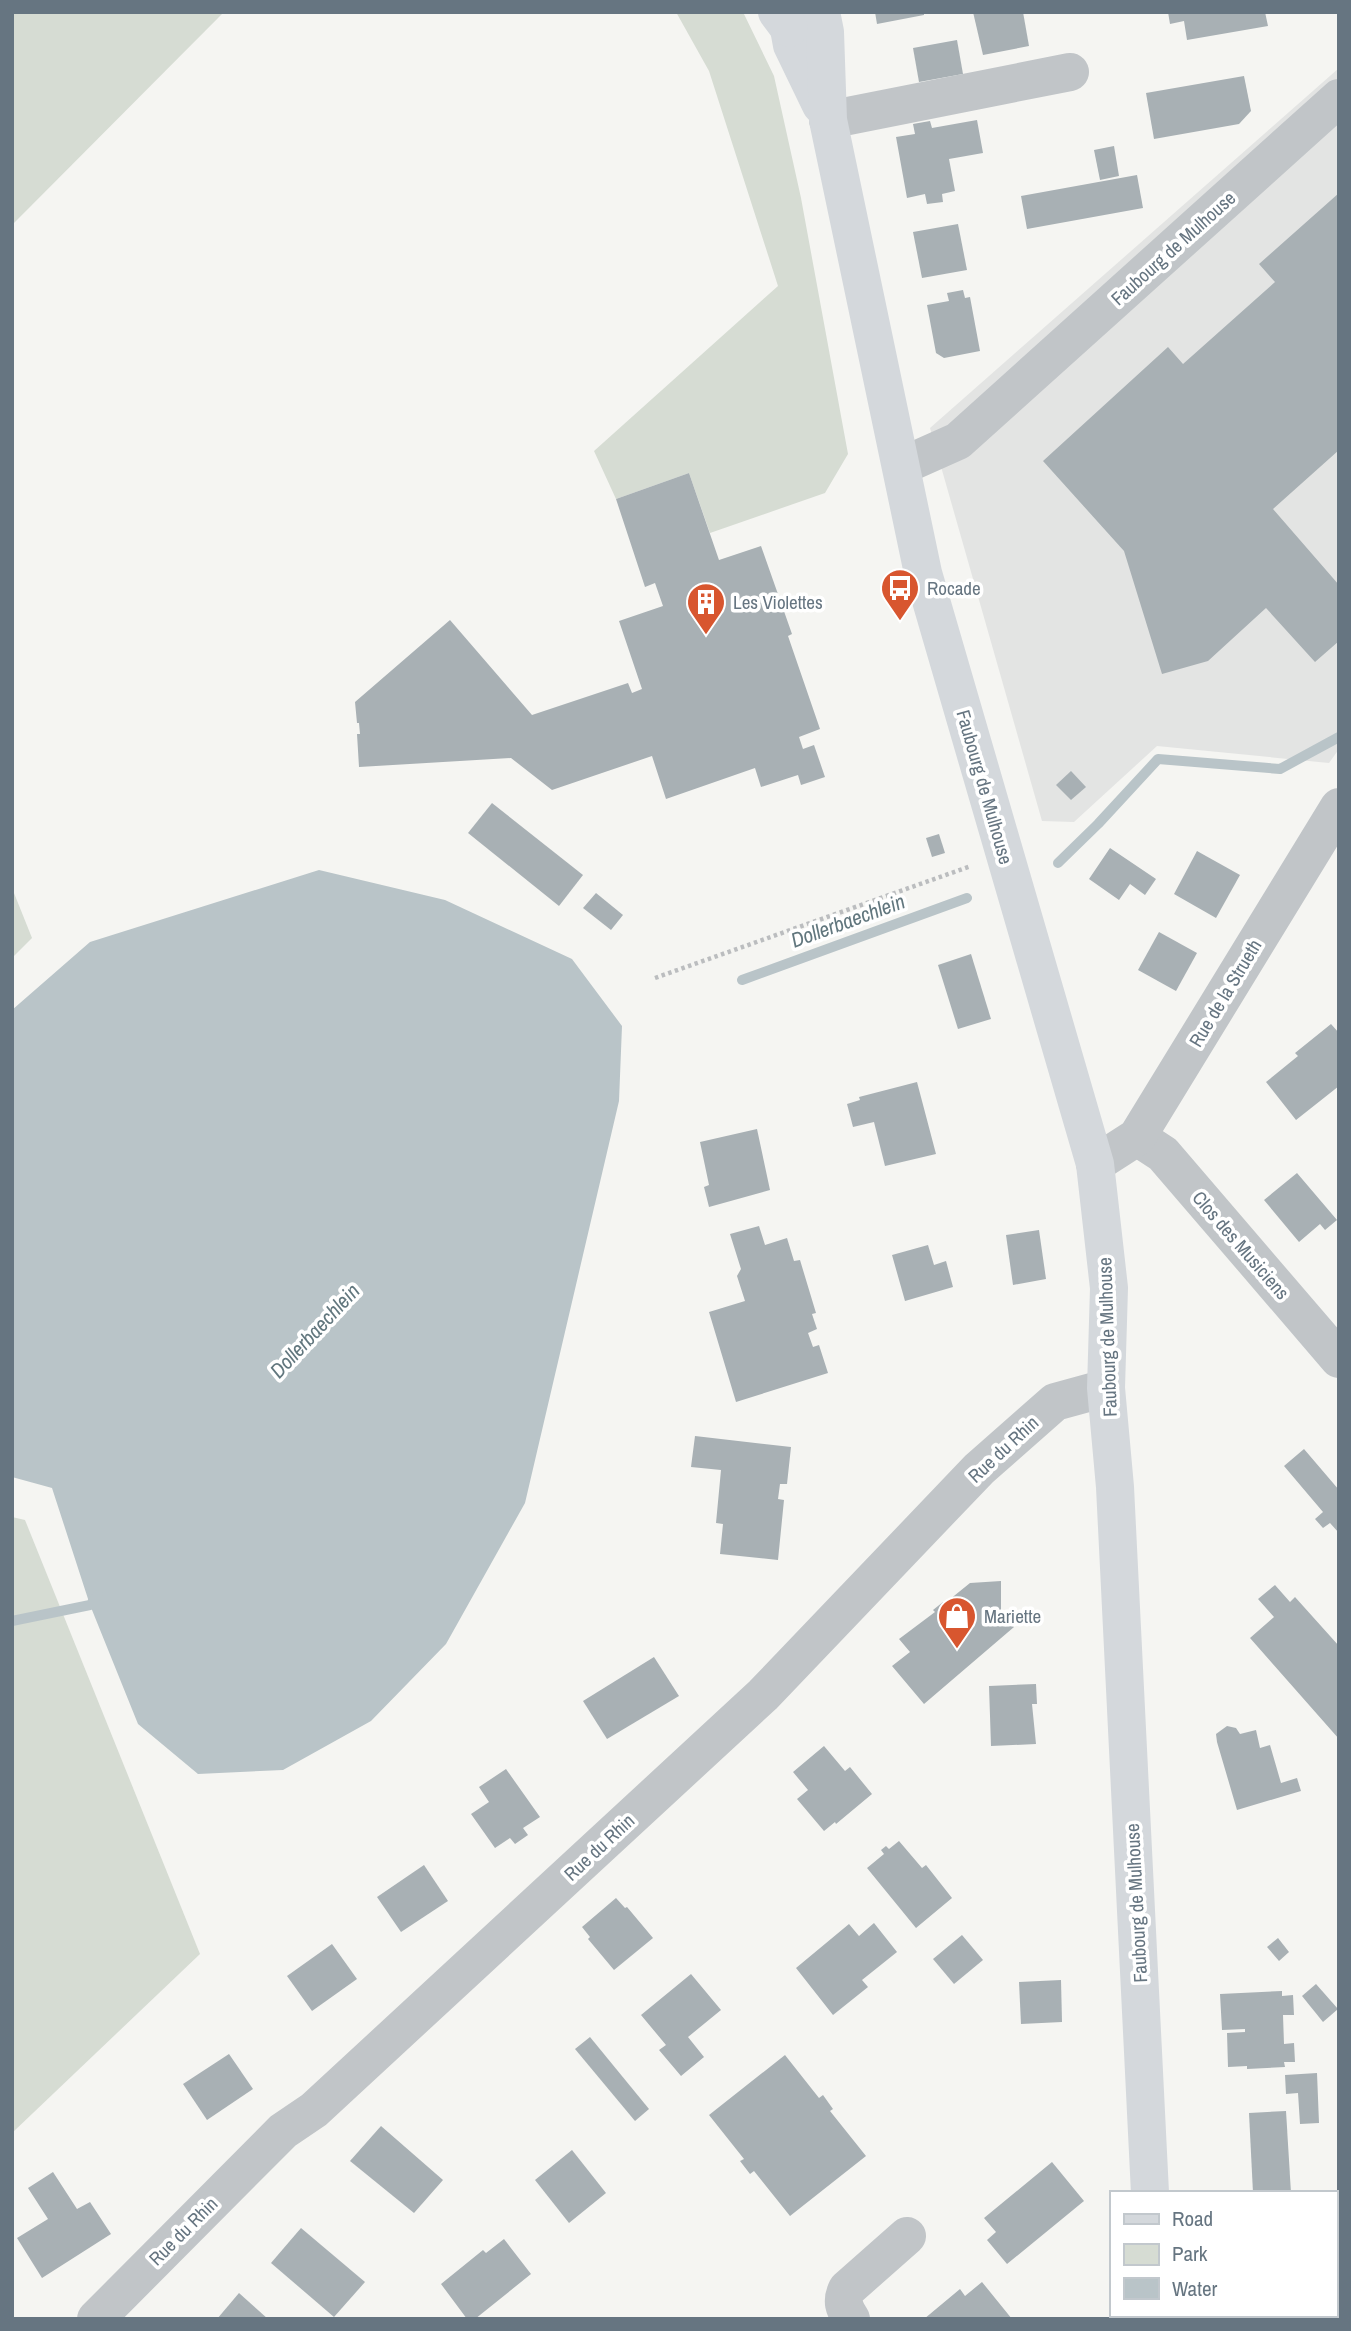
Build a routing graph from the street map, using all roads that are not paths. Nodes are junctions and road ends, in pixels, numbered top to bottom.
1 (793, 16) edge
2 (1070, 72) dead end
3 (1339, 98) edge
4 (828, 120) junction
5 (902, 466) junction
6 (1339, 807) edge
7 (1137, 1138) junction
8 (1095, 1164) junction
9 (1339, 1359) edge
10 (1106, 1388) junction
11 (1150, 2191) edge
12 (907, 2236) dead end
13 (96, 2319) edge
14 (851, 2319) edge

1 - 4 main road, Faubourg de Mulhouse
2 - 4 street
3 - 5 street, Faubourg de Mulhouse
4 - 5 main road, Faubourg de Mulhouse
5 - 8 main road, Faubourg de Mulhouse
6 - 7 street, Rue de la Strueth
7 - 8 street, Rue de la Strueth
7 - 9 street, Clos des Musiciens
8 - 10 main road, Faubourg de Mulhouse
10 - 11 main road, Faubourg de Mulhouse
10 - 13 street, Rue du Rhin
12 - 14 street

